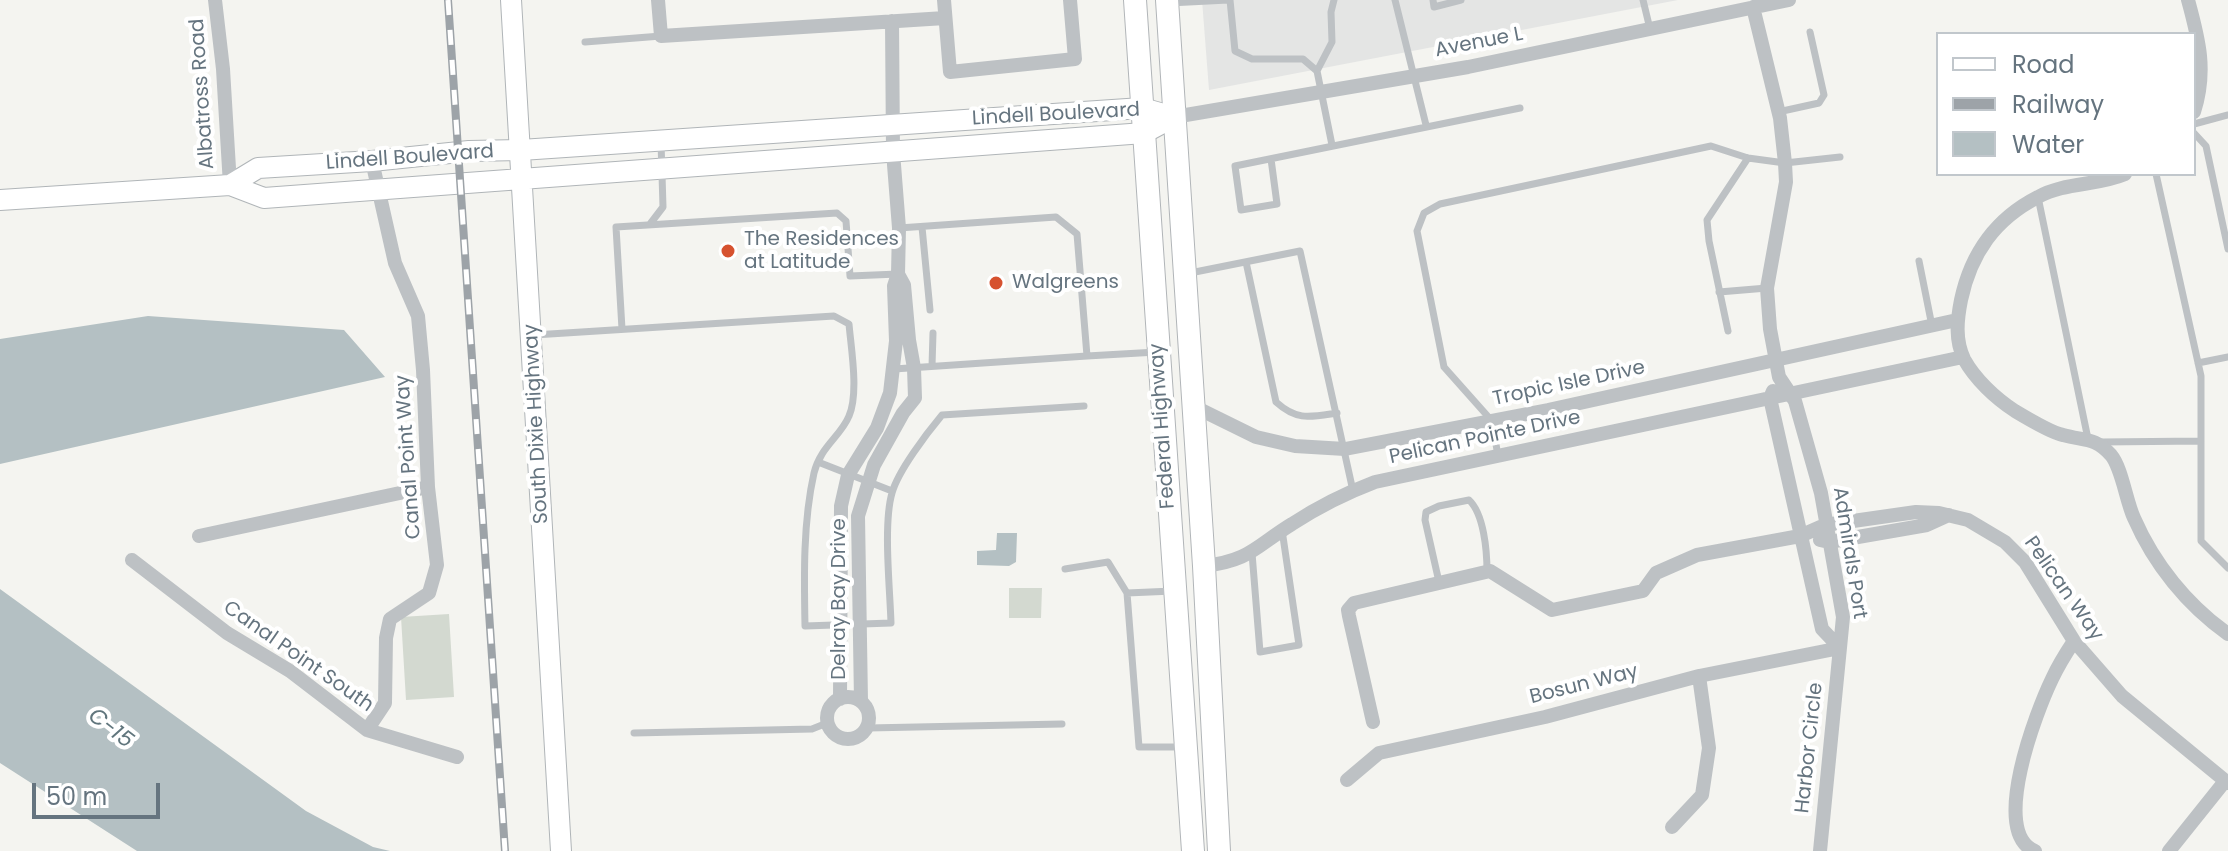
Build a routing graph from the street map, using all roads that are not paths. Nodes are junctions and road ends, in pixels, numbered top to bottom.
1 (215, 0) edge
2 (511, 0) edge
3 (658, 0) edge
4 (944, 0) edge
5 (1070, 0) edge
6 (1135, 0) edge
7 (1229, 0) edge
8 (1334, 0) edge
9 (1395, 0) edge
10 (1433, 0) edge
11 (1461, 0) edge
12 (1643, 0) edge
13 (1789, 0) edge
14 (2188, 0) edge
15 (1167, 2) edge
16 (1753, 3) edge
17 (945, 18) junction
18 (892, 21) junction
19 (1650, 29) junction
20 (1810, 32) dead end
21 (661, 36) junction
22 (585, 42) dead end
23 (1317, 71) junction
24 (1414, 76) junction
25 (1321, 92) junction
26 (2196, 103) edge
27 (1142, 108) junction
28 (1520, 108) dead end
29 (1778, 112) junction
30 (2228, 115) edge
31 (1174, 117) junction
32 (2196, 123) edge
33 (893, 124) junction
34 (1426, 125) junction
35 (1144, 133) junction
36 (2196, 135) edge
37 (661, 140) junction
38 (1332, 145) junction
39 (521, 150) junction
40 (893, 152) junction
41 (1840, 157) dead end
42 (1748, 158) junction
43 (1271, 159) junction
44 (372, 161) junction
45 (1785, 163) junction
46 (663, 168) junction
47 (2118, 176) edge
48 (2156, 176) edge
49 (523, 179) junction
50 (230, 185) junction
51 (380, 190) junction
52 (2038, 197) junction
53 (0, 200) edge
54 (650, 224) junction
55 (922, 227) junction
56 (899, 228) junction
57 (2228, 249) edge
58 (1919, 261) dead end
59 (1246, 262) junction
60 (898, 274) junction
61 (1185, 274) junction
62 (1767, 288) junction
63 (1719, 292) junction
64 (930, 310) dead end
65 (1957, 320) junction
66 (1932, 326) junction
67 (622, 329) junction
68 (1728, 331) dead end
69 (933, 333) dead end
70 (532, 335) junction
71 (1158, 352) junction
72 (1087, 356) junction
73 (1963, 357) junction
74 (2228, 357) edge
75 (1776, 360) junction
76 (2198, 363) junction
77 (932, 366) junction
78 (914, 368) junction
79 (893, 369) junction
80 (1779, 377) junction
81 (1791, 393) junction
82 (1770, 398) junction
83 (1084, 406) dead end
84 (1193, 406) junction
85 (1337, 413) junction
86 (1492, 421) junction
87 (2094, 441) junction
88 (2201, 441) junction
89 (1345, 449) junction
90 (1498, 456) junction
91 (818, 462) junction
92 (848, 475) junction
93 (867, 482) junction
94 (428, 487) junction
95 (892, 491) junction
96 (1353, 491) junction
97 (1949, 515) junction
98 (1169, 518) junction
99 (1825, 525) junction
100 (1282, 530) junction
101 (199, 536) dead end
102 (1800, 536) junction
103 (1829, 542) junction
104 (1252, 553) junction
105 (132, 560) dead end
106 (1204, 566) junction
107 (2228, 568) edge
108 (1065, 569) dead end
109 (1487, 572) junction
110 (1439, 582) junction
111 (1174, 590) junction
112 (1127, 593) junction
113 (859, 625) junction
114 (839, 626) junction
115 (2228, 634) edge
116 (1208, 635) junction
117 (2074, 641) junction
118 (1840, 648) junction
119 (1699, 676) junction
120 (840, 699) junction
121 (861, 701) junction
122 (1373, 722) dead end
123 (827, 723) junction
124 (1062, 724) dead end
125 (868, 728) junction
126 (367, 730) junction
127 (634, 733) dead end
128 (1186, 747) junction
129 (457, 757) dead end
130 (1347, 780) dead end
131 (2226, 782) edge
132 (1672, 827) dead end
133 (1219, 847) edge
134 (1192, 848) edge
135 (561, 850) edge
136 (1820, 851) edge
137 (2035, 851) edge
138 (2169, 851) edge

1 - 50 street, Albatross Road
2 - 39 street, South Dixie Highway
3 - 21 street
4 - 17 street
5 - 17 street
6 - 27 main road, Federal Highway
7 - 15 lane
7 - 23 lane
8 - 23 lane
9 - 24 lane
10 - 11 lane
12 - 19 lane
13 - 16 street, Avenue L
14 - 26 street
15 - 31 main road, Federal Highway
16 - 19 street, Avenue L
16 - 29 street
17 - 18 street
18 - 21 street
18 - 33 street, Delray Bay Drive
19 - 24 street, Avenue L
20 - 29 lane
21 - 22 lane
23 - 25 lane
24 - 25 street, Avenue L
24 - 34 lane
25 - 31 street, Avenue L
25 - 38 lane
27 - 31 street, Lindell Boulevard
27 - 33 street, Lindell Boulevard
27 - 35 main road, Federal Highway
28 - 34 lane
29 - 45 street
30 - 32 lane
31 - 35 street, Lindell Boulevard
31 - 61 main road, Federal Highway
33 - 37 street, Lindell Boulevard
33 - 40 street, Delray Bay Drive
34 - 38 lane
35 - 40 street, Lindell Boulevard
35 - 71 main road, Federal Highway
36 - 57 lane
37 - 39 street, Lindell Boulevard
37 - 46 lane
38 - 43 lane
39 - 44 street, Lindell Boulevard
39 - 49 street, South Dixie Highway
40 - 46 street, Lindell Boulevard
40 - 56 street, Delray Bay Drive
41 - 45 lane
42 - 45 lane
42 - 63 lane
42 - 86 lane
43 - 43 lane
44 - 50 street, Lindell Boulevard
44 - 51 street, Canal Point Way
45 - 62 street
46 - 49 street, Lindell Boulevard
46 - 54 lane
47 - 52 street
48 - 76 lane
49 - 51 street, Lindell Boulevard
49 - 70 street, South Dixie Highway
50 - 51 street, Lindell Boulevard
50 - 53 street, Lindell Boulevard
51 - 94 street, Canal Point Way
52 - 65 street
52 - 87 lane
54 - 60 lane
54 - 67 lane
55 - 56 lane
55 - 64 lane
55 - 72 lane
56 - 60 street, Delray Bay Drive
58 - 66 lane
59 - 61 lane
59 - 85 lane
59 - 85 lane
60 - 78 street, Delray Bay Drive
60 - 79 street, Delray Bay Drive
61 - 84 main road, Federal Highway
62 - 63 lane
62 - 75 street
63 - 68 lane
65 - 66 street, Tropic Isle Drive
65 - 73 street
66 - 75 street, Tropic Isle Drive
67 - 70 lane
67 - 91 lane
69 - 77 lane
70 - 135 street, South Dixie Highway
71 - 72 lane
71 - 98 main road, Federal Highway
72 - 77 lane
73 - 81 street
73 - 87 street
74 - 76 lane
75 - 80 street
75 - 86 street, Tropic Isle Drive
76 - 88 lane
77 - 78 lane
78 - 79 lane
78 - 93 street, Delray Bay Drive
79 - 92 street, Delray Bay Drive
80 - 81 street, Admirals Port
80 - 82 street
81 - 82 street, Pelican Pointe Drive
81 - 99 street, Admirals Port
82 - 90 street, Pelican Pointe Drive
82 - 102 street, Admirals Port
83 - 95 lane
84 - 89 street, Tropic Isle Drive
84 - 106 main road, Federal Highway
85 - 89 lane
86 - 89 street, Tropic Isle Drive
86 - 90 lane
87 - 88 lane
87 - 115 street
88 - 107 lane
89 - 96 lane
90 - 96 street, Pelican Pointe Drive
91 - 92 lane
91 - 114 lane
92 - 93 lane
92 - 114 street, Delray Bay Drive
93 - 95 lane
93 - 113 street, Delray Bay Drive
94 - 101 street
94 - 126 street, Canal Point Way
95 - 113 lane
96 - 100 street, Pelican Pointe Drive
97 - 99 street, Pelican Way
97 - 103 street
97 - 117 street, Pelican Way
98 - 106 main road
98 - 111 main road, Federal Highway
99 - 102 street
99 - 103 street, Admirals Port
100 - 104 street, Pelican Pointe Drive
100 - 104 lane
102 - 103 street
102 - 109 street
102 - 118 street, Admirals Port
103 - 118 street, Admirals Port
104 - 106 street, Pelican Pointe Drive
105 - 126 street, Canal Point South
106 - 116 main road, Federal Highway
108 - 112 lane
109 - 110 street
109 - 110 lane
110 - 122 street
111 - 112 lane
111 - 116 main road
111 - 128 main road, Federal Highway
112 - 128 lane
113 - 114 lane
113 - 121 street, Delray Bay Drive
114 - 120 street, Delray Bay Drive
116 - 133 main road, Federal Highway
117 - 131 street, Pelican Way
117 - 137 street
118 - 119 street, Bosun Way
118 - 136 street, Harbor Circle
119 - 130 street, Bosun Way
119 - 132 street
120 - 121 street, Delray Bay Drive
120 - 123 street, Delray Bay Drive
121 - 125 street, Delray Bay Drive
123 - 125 street
123 - 127 lane
124 - 125 lane
126 - 129 street, Canal Point South
128 - 134 main road, Federal Highway
131 - 138 street

